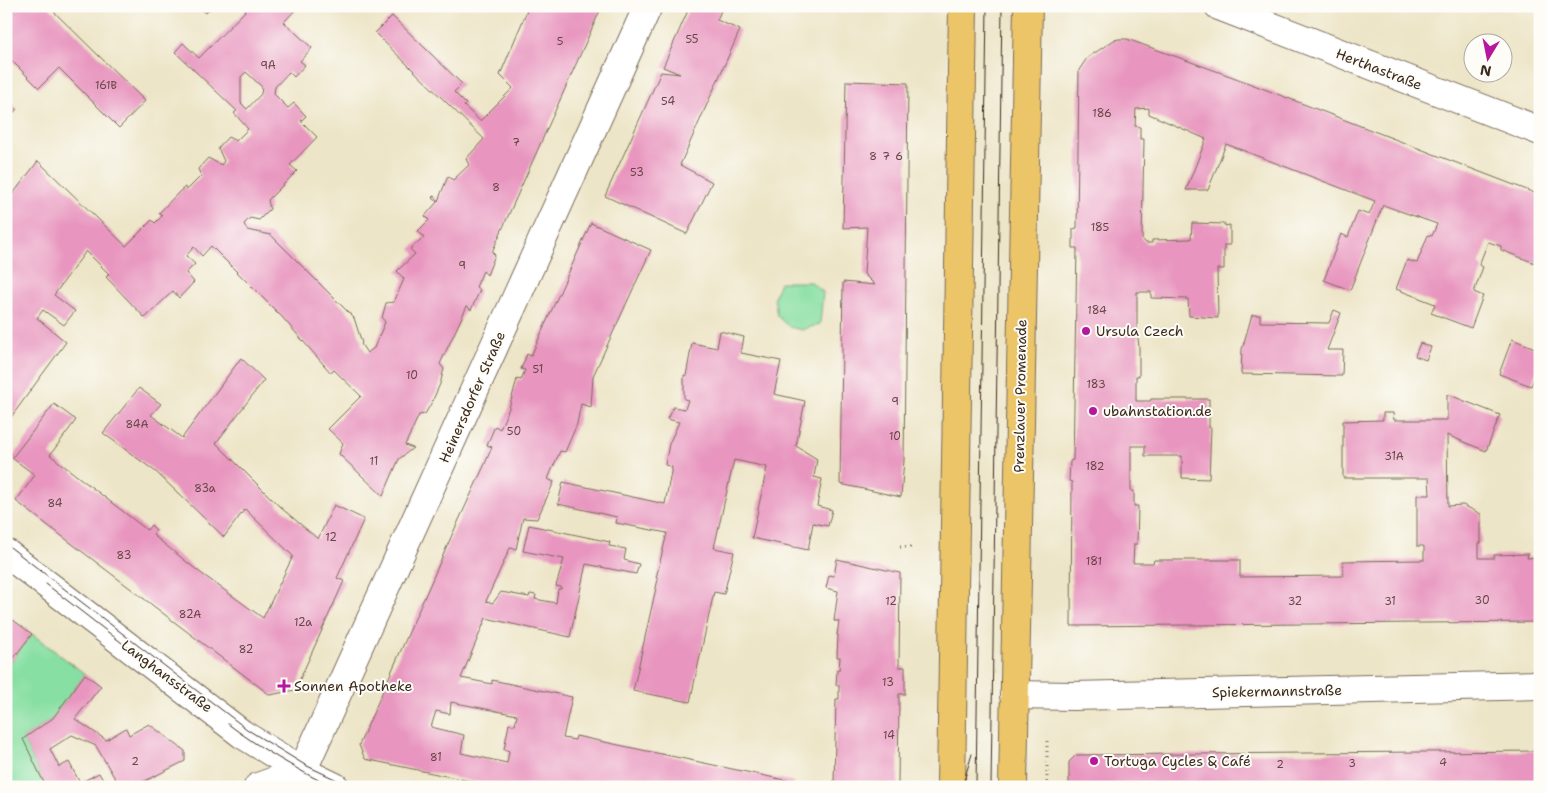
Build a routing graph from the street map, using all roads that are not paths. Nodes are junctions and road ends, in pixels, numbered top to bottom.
1 (648, 6) edge
2 (964, 6) edge
3 (1028, 6) edge
4 (1219, 6) edge
5 (1540, 131) edge
6 (6, 554) edge
7 (1540, 685) edge
8 (1014, 696) junction
9 (299, 779) edge
10 (258, 787) edge
11 (335, 787) edge
12 (951, 787) edge
13 (1013, 787) edge

1 - 9 street, Heinersdorfer Straße
2 - 12 main road
3 - 8 main road, Prenzlauer Promenade
4 - 5 street, Herthastraße
6 - 9 street, Langhansstraße
7 - 8 street, Spiekermannstraße
8 - 13 main road, Prenzlauer Promenade
9 - 10 street
9 - 11 street, Langhansstraße

